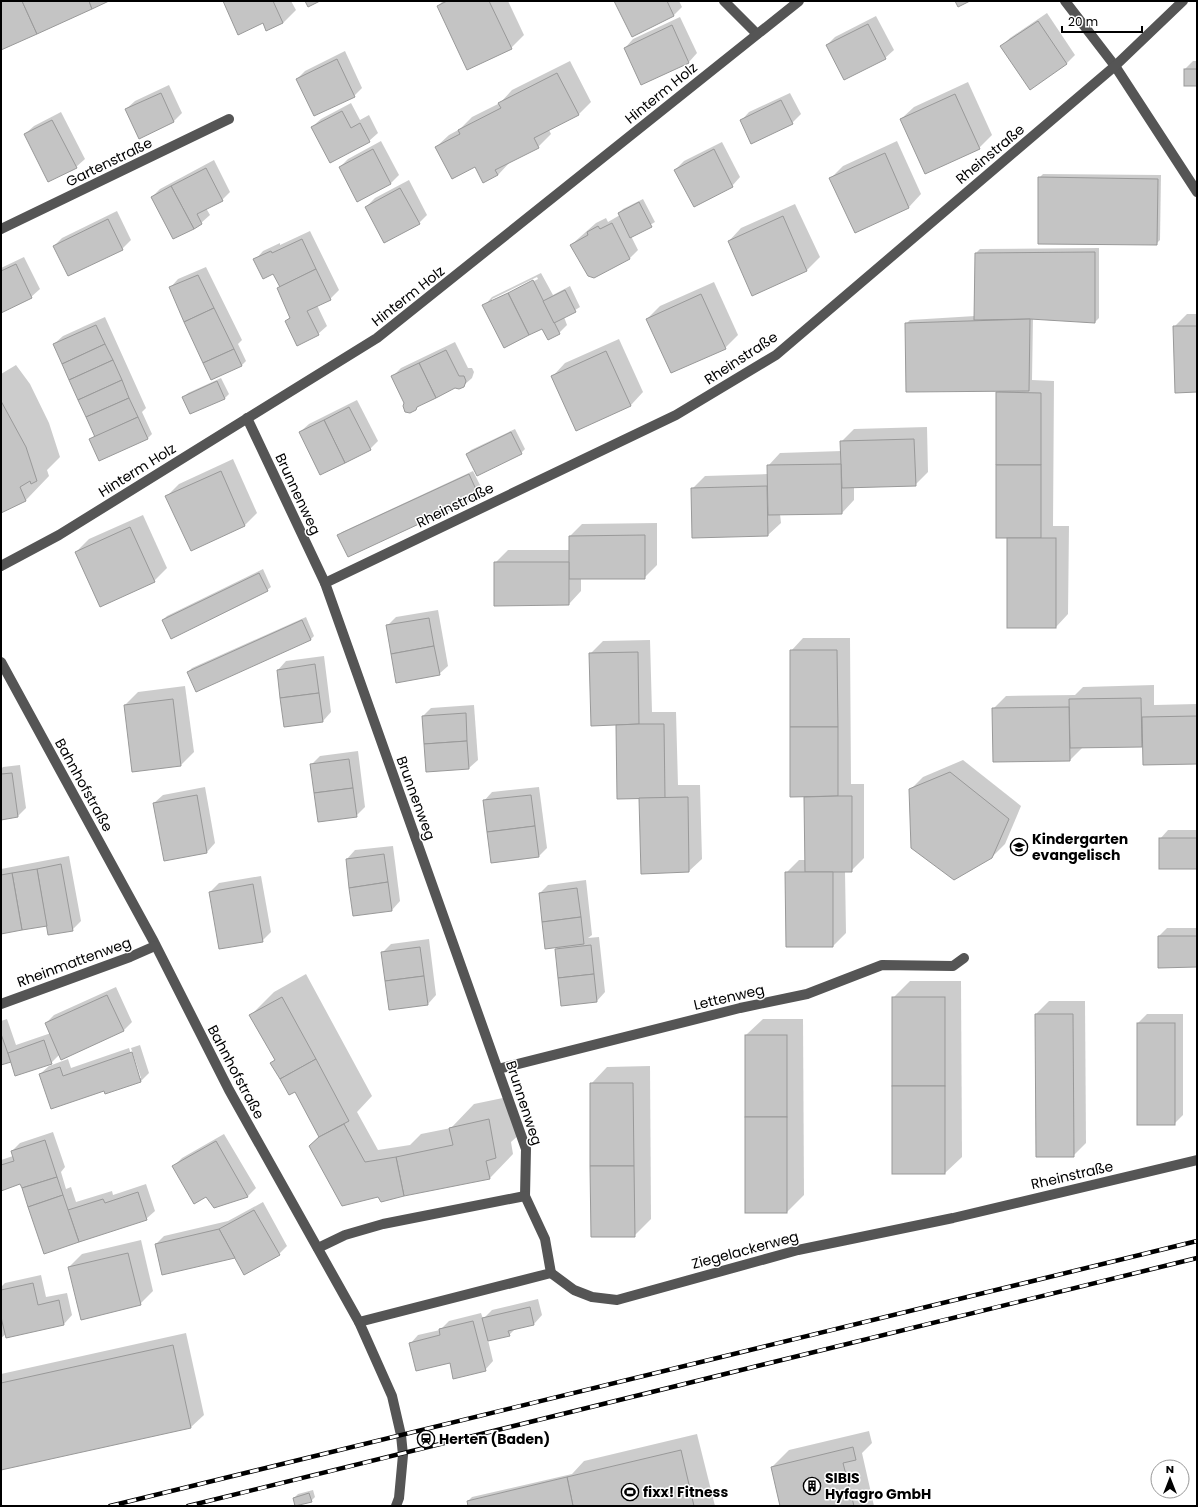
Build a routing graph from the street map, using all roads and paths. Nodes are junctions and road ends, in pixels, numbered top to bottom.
1 (724, 1) edge
2 (799, 1) edge
3 (1065, 1) edge
4 (1183, 1) edge
5 (756, 34) junction
6 (1115, 66) junction
7 (229, 119) dead end
8 (1197, 192) edge
9 (1, 229) edge
10 (247, 418) junction
11 (1, 566) edge
12 (325, 583) junction
13 (1, 662) edge
14 (156, 946) junction
15 (964, 958) dead end
16 (1, 1004) edge
17 (498, 1068) junction
18 (1197, 1160) edge
19 (525, 1196) junction
20 (953, 1218) joint
21 (318, 1248) junction
22 (551, 1273) junction
23 (359, 1322) junction
24 (396, 1506) edge

1 - 5 street
2 - 5 street, Hinterm Holz
3 - 6 street
4 - 6 street, Rheinstraße
5 - 10 street, Hinterm Holz
6 - 8 street
6 - 12 street, Rheinstraße
7 - 9 street, Gartenstraße
10 - 11 street, Hinterm Holz
10 - 12 street, Brunnenweg
12 - 17 street, Brunnenweg
13 - 14 street, Bahnhofstraße
14 - 16 street, Rheinmattenweg
14 - 21 street, Bahnhofstraße
15 - 17 street, Lettenweg
17 - 19 street, Brunnenweg
18 - 20 street, Rheinstraße
19 - 21 street
19 - 22 street
20 - 22 street, Ziegelackerweg
21 - 23 street, Bahnhofstraße
22 - 23 street
23 - 24 street, Bahnhofstraße

